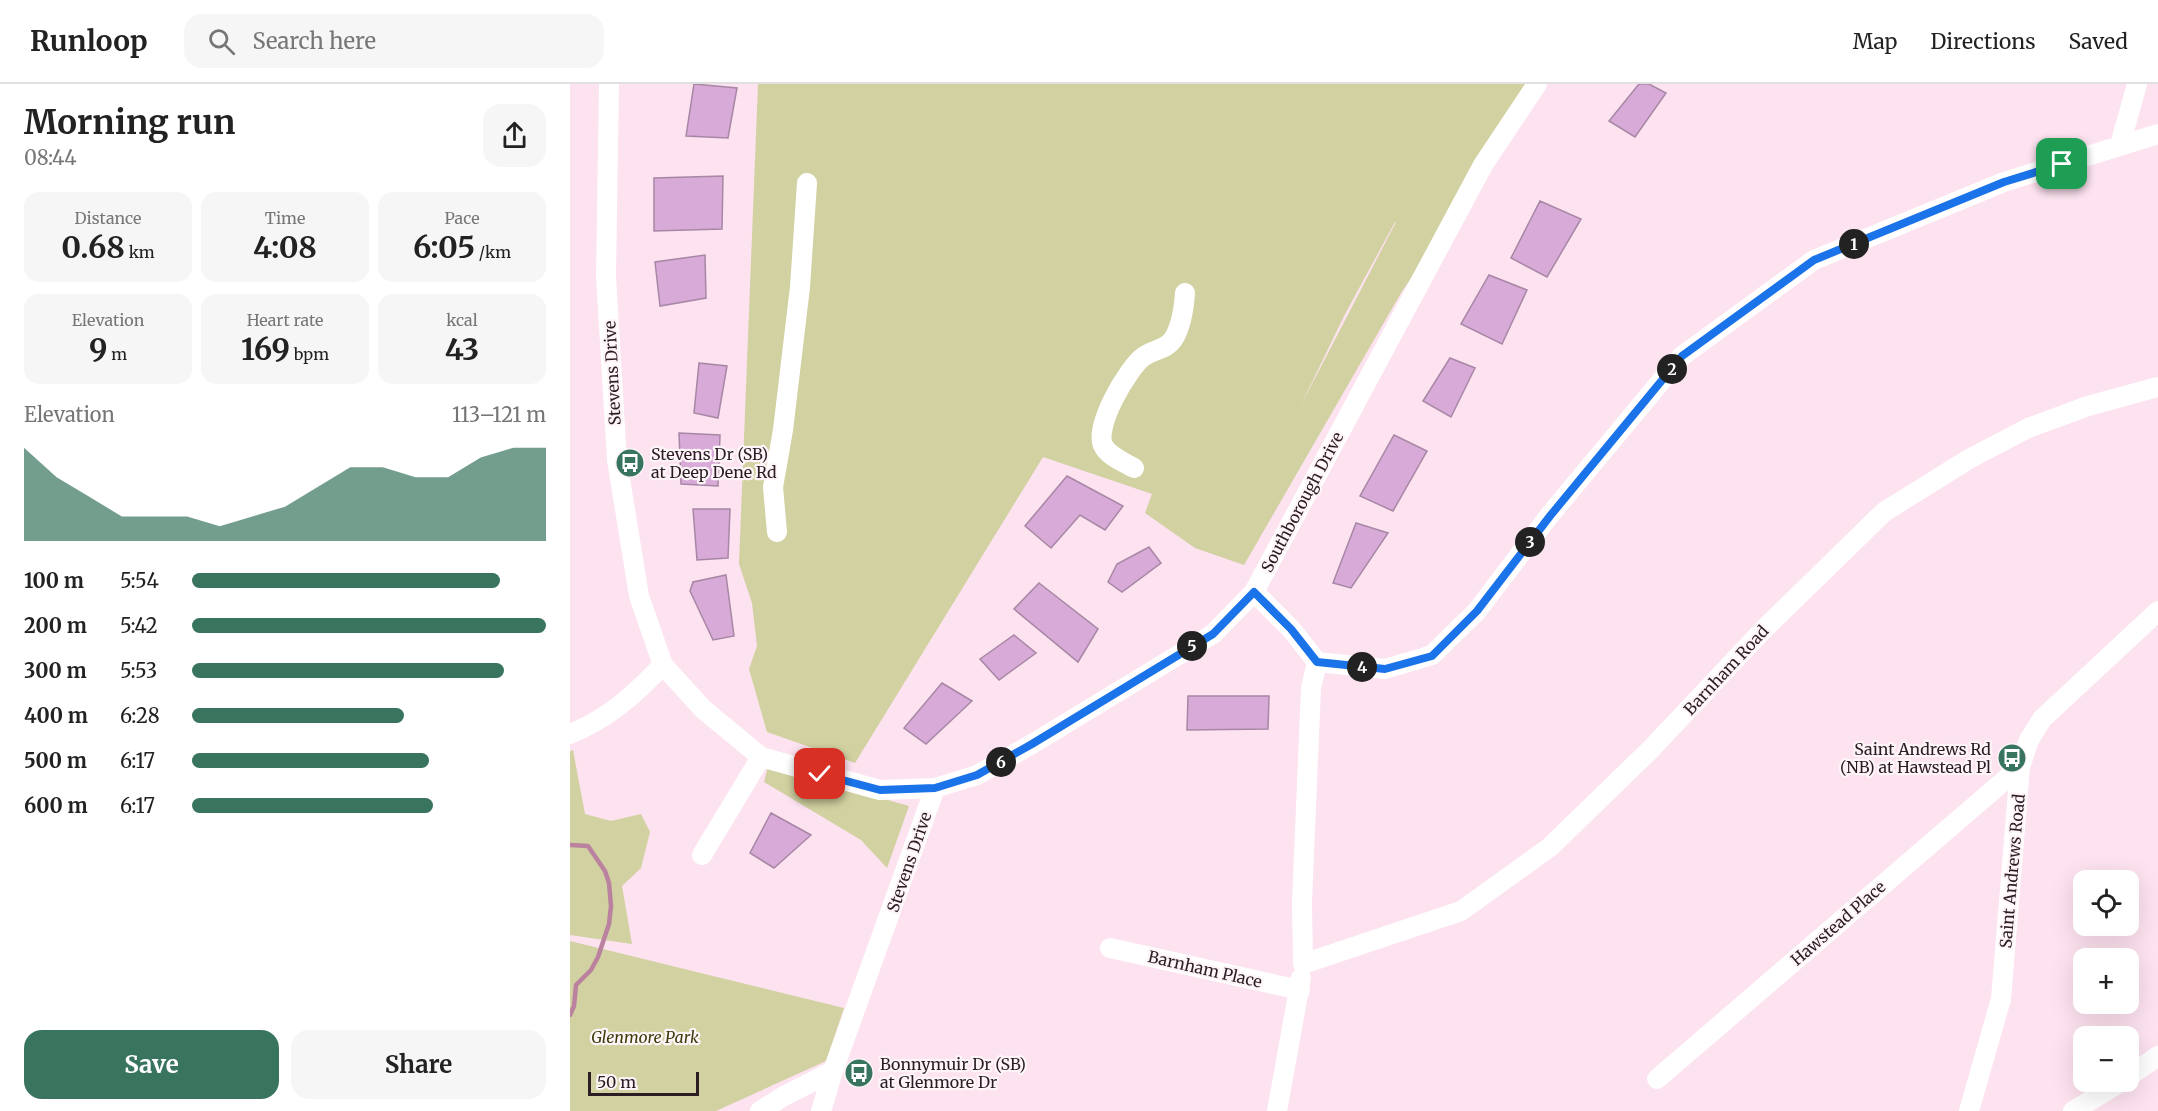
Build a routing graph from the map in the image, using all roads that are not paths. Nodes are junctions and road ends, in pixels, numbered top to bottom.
1 (609, 84) edge
2 (1537, 84) edge
3 (2137, 84) edge
4 (2158, 134) edge
5 (2120, 146) junction
6 (807, 183) dead end
7 (1185, 293) dead end
8 (2158, 387) edge
9 (1134, 468) dead end
10 (777, 532) dead end
11 (1254, 592) junction
12 (2158, 611) edge
13 (1317, 662) junction
14 (663, 665) junction
15 (570, 734) edge
16 (761, 757) junction
17 (2020, 768) junction
18 (935, 788) junction
19 (702, 855) dead end
20 (1110, 948) dead end
21 (1303, 964) junction
22 (1300, 990) junction
23 (2158, 1056) edge
24 (2139, 1069) edge
25 (833, 1071) junction
26 (1657, 1080) dead end
27 (2104, 1092) edge
28 (760, 1111) edge
29 (821, 1111) edge
30 (1277, 1111) edge
31 (1969, 1111) edge
32 (2073, 1111) edge

1 - 14 street, Stevens Drive
2 - 11 street, Southborough Drive
3 - 5 street
4 - 5 street
5 - 13 street
6 - 10 street
7 - 9 street
8 - 21 street, Barnham Road
11 - 13 street
11 - 18 street, Southborough Drive
12 - 17 street, Saint Andrews Road
13 - 21 street
14 - 15 street
14 - 16 street, Stevens Drive
16 - 18 street, Stevens Drive
16 - 19 street
17 - 26 street, Hawstead Place
17 - 31 street, Saint Andrews Road
18 - 25 street, Stevens Drive
20 - 22 street, Barnham Place
21 - 22 street
22 - 30 street
23 - 24 street
25 - 28 street
25 - 29 street, Stevens Drive
27 - 32 street

